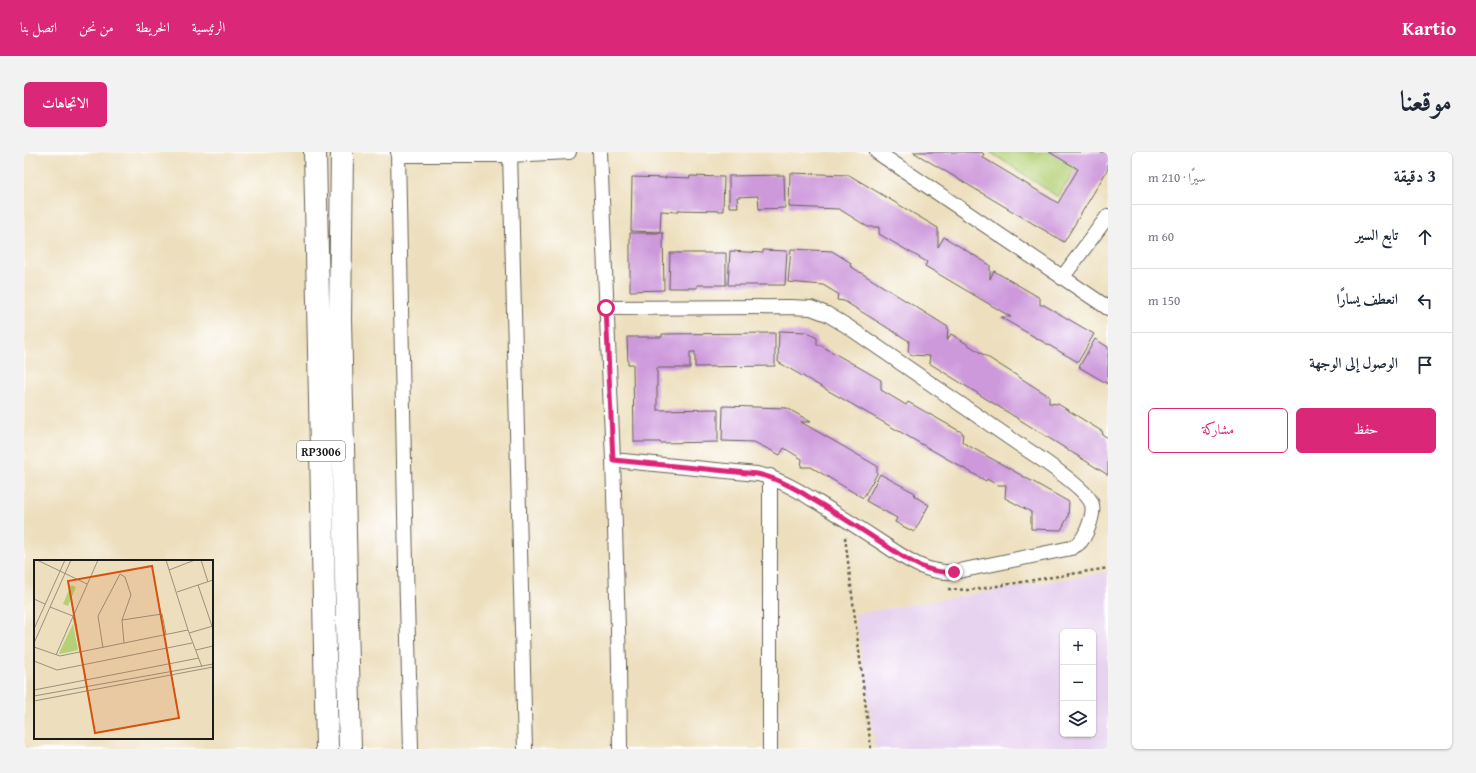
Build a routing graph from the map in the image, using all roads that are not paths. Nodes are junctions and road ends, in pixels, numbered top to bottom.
1 (315, 152) edge
2 (342, 152) edge
3 (569, 152) edge
4 (600, 152) edge
5 (877, 152) edge
6 (510, 153) edge
7 (398, 154) edge
8 (1108, 216) edge
9 (1062, 278) junction
10 (606, 308) junction
11 (1108, 308) edge
12 (613, 460) junction
13 (770, 476) junction
14 (327, 749) edge
15 (350, 749) edge
16 (411, 749) edge
17 (525, 749) edge
18 (620, 749) edge
19 (770, 749) edge

1 - 14 main road, RP3006
2 - 15 main road, RP3006
3 - 6 street
4 - 10 street
5 - 9 street
6 - 7 street
6 - 17 street
7 - 16 street
8 - 9 street
9 - 11 street
10 - 12 street
10 - 13 street
12 - 13 street
12 - 18 street
13 - 19 street

